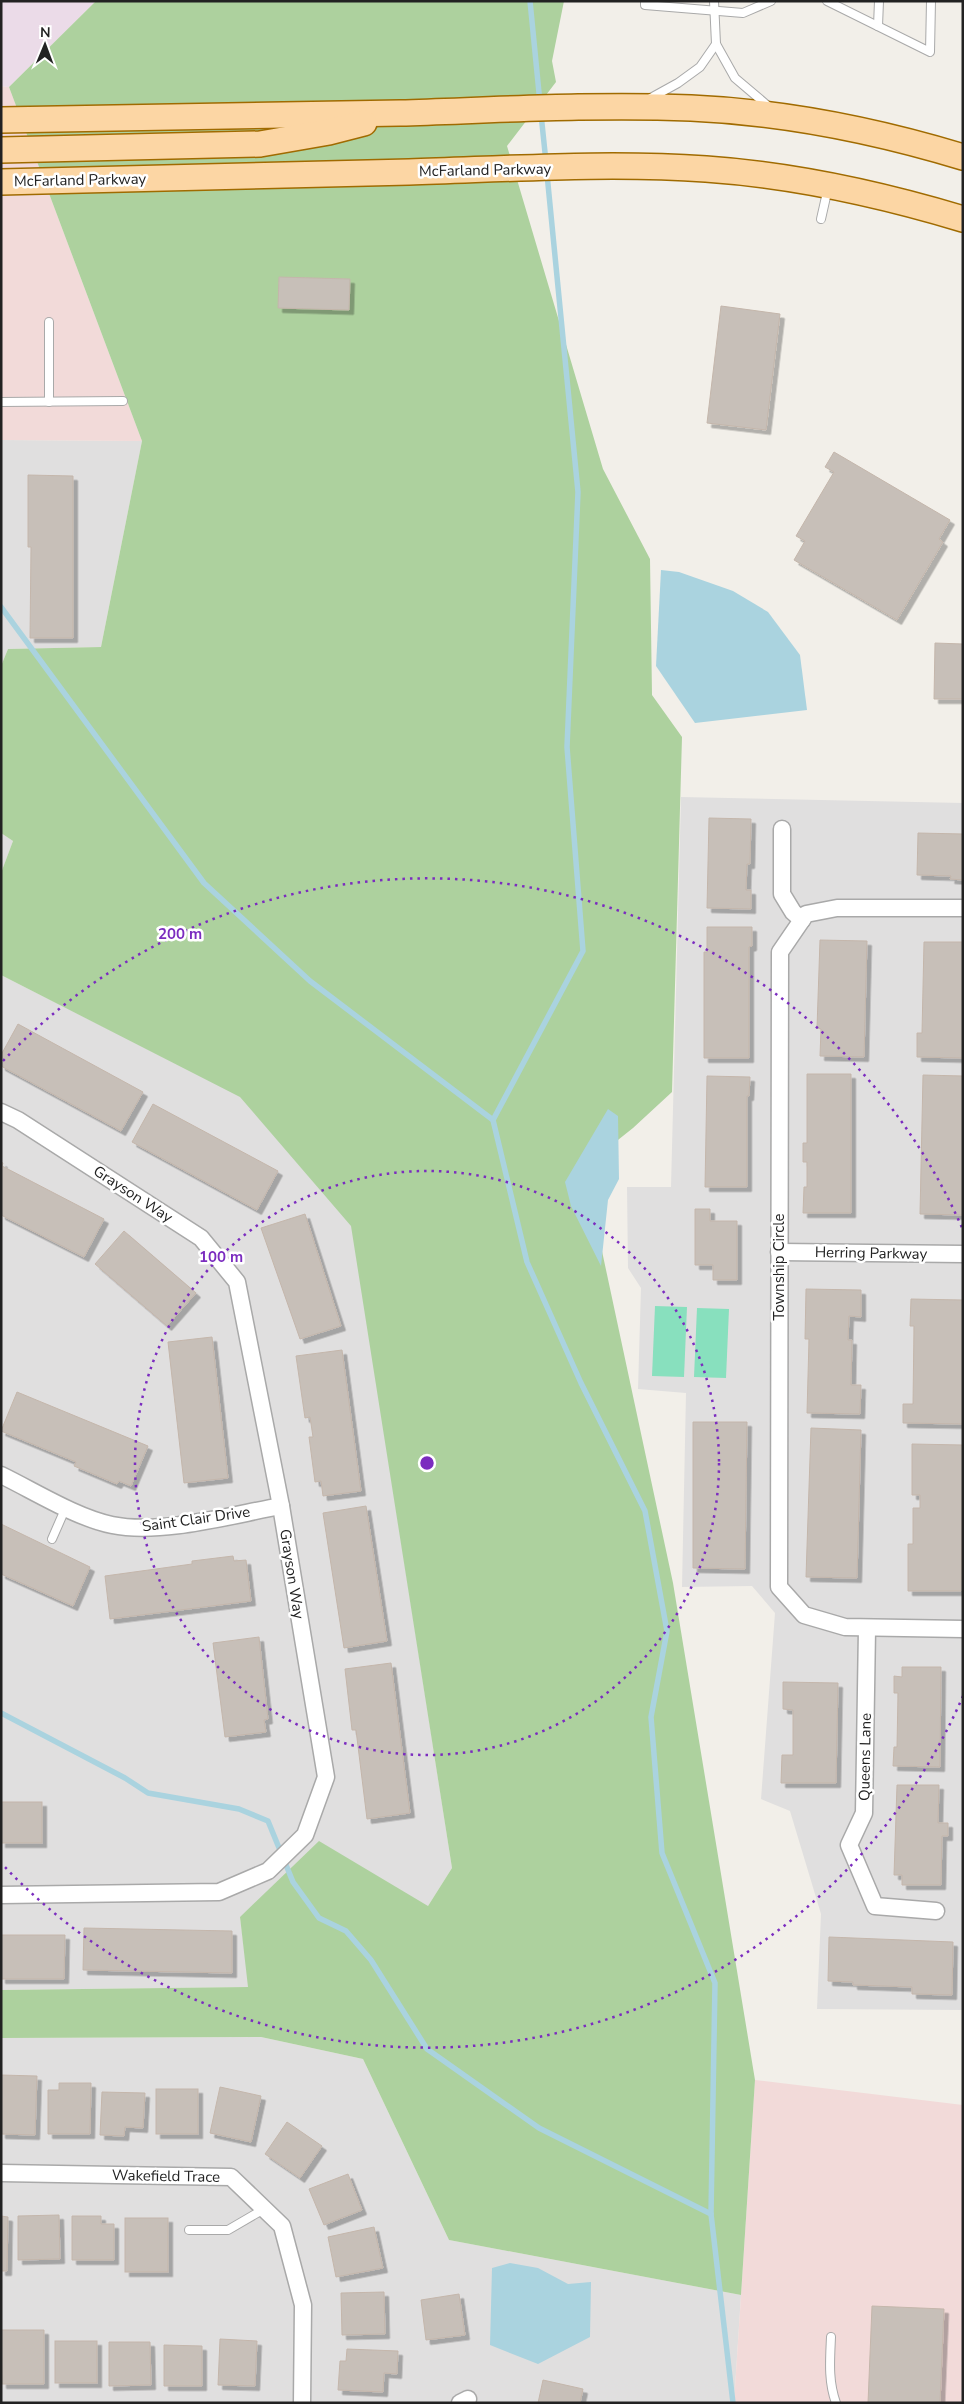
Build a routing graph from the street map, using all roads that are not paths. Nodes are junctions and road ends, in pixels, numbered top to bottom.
1 (645, 1) edge
2 (714, 1) edge
3 (771, 1) edge
4 (827, 1) edge
5 (879, 1) edge
6 (931, 1) edge
7 (714, 11) junction
8 (878, 26) junction
9 (716, 44) junction
10 (635, 107) junction
11 (393, 113) junction
12 (786, 117) junction
13 (1, 120) edge
14 (1, 150) edge
15 (963, 157) edge
16 (1, 182) edge
17 (829, 186) junction
18 (821, 219) dead end
19 (963, 219) edge
20 (49, 322) dead end
21 (123, 401) dead end
22 (1, 402) edge
23 (49, 402) junction
24 (782, 829) dead end
25 (963, 908) edge
26 (802, 920) junction
27 (1, 1112) edge
28 (778, 1252) junction
29 (963, 1254) edge
30 (1, 1475) edge
31 (281, 1506) junction
32 (66, 1507) junction
33 (52, 1539) dead end
34 (867, 1629) junction
35 (963, 1629) edge
36 (1, 1895) edge
37 (936, 1911) dead end
38 (1, 2173) edge
39 (264, 2209) junction
40 (189, 2230) dead end
41 (831, 2338) dead end
42 (302, 2403) edge
43 (836, 2403) edge

1 - 7 lane
2 - 7 lane
3 - 7 lane
4 - 8 lane
5 - 8 lane
6 - 8 lane
7 - 9 lane
9 - 10 lane
9 - 12 lane
10 - 11 main road
10 - 12 main road
11 - 13 main road
11 - 14 main road
12 - 15 main road
16 - 17 main road, McFarland Parkway
17 - 18 lane
17 - 19 main road, McFarland Parkway
20 - 23 lane
21 - 23 lane
22 - 23 lane
24 - 26 street
25 - 26 street
26 - 28 street, Township Circle
27 - 31 street, Grayson Way
28 - 29 street, Herring Parkway
28 - 34 street, Township Circle
30 - 32 street, Saint Clair Drive
31 - 32 street, Saint Clair Drive
31 - 36 street, Grayson Way
32 - 33 lane
34 - 35 street, Township Circle
34 - 37 street, Queens Lane
38 - 39 street, Wakefield Trace
39 - 40 lane
39 - 42 street, Wakefield Trace
41 - 43 lane

